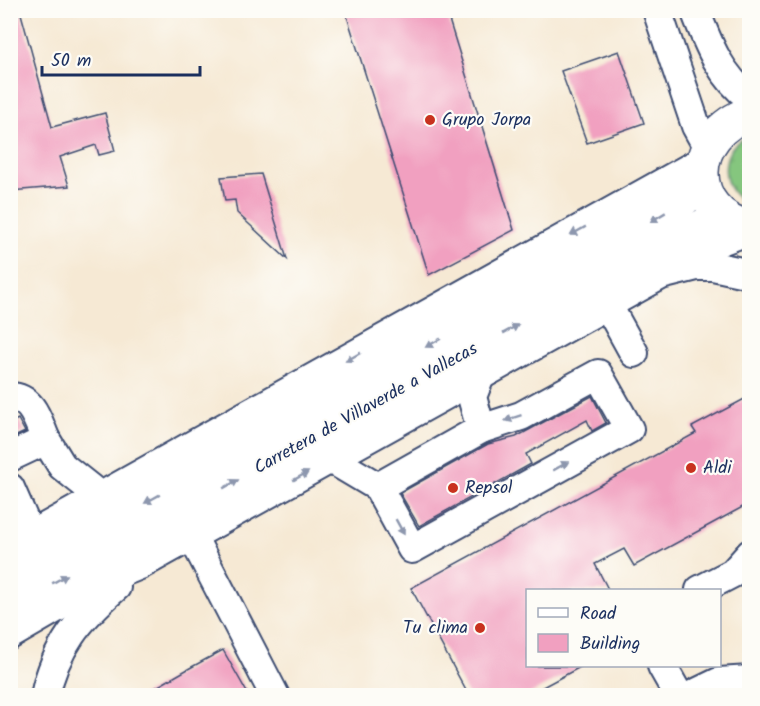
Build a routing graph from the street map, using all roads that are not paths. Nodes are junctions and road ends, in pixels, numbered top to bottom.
1 (657, 10) edge
2 (695, 10) edge
3 (750, 98) edge
4 (750, 113) edge
5 (704, 162) junction
6 (742, 226) edge
7 (750, 274) edge
8 (661, 275) junction
9 (607, 304) junction
10 (634, 353) dead end
11 (481, 374) junction
12 (10, 398) edge
13 (481, 429) junction
14 (46, 440) junction
15 (10, 457) edge
16 (331, 459) junction
17 (378, 487) junction
18 (10, 488) edge
19 (101, 497) junction
20 (192, 536) junction
21 (21, 541) edge
22 (750, 554) edge
23 (140, 565) junction
24 (10, 577) edge
25 (704, 589) edge
26 (10, 609) edge
27 (10, 635) edge
28 (663, 667) edge
29 (750, 680) edge
30 (45, 696) edge
31 (275, 696) edge
32 (679, 696) edge
33 (690, 696) edge

1 - 5 street
2 - 3 street
4 - 5 main road, Carretera de Villaverde a Vallecas
5 - 6 main road
5 -> 19 street
5 -> 24 main road, Carretera de Villaverde a Vallecas
6 - 8 street
26 -> 6 main road, Carretera de Villaverde a Vallecas
7 - 8 street
8 - 9 street
9 - 10 street
9 - 11 street
11 - 13 street
11 - 16 street
12 - 14 street
13 - 17 street
17 -> 13 street
14 - 15 street
14 - 19 street
16 - 17 street
20 -> 16 street
18 - 21 street
19 - 21 street
20 - 23 street
20 - 31 street
22 - 25 street
23 - 27 street
23 - 30 street
28 - 32 street
29 - 33 street

